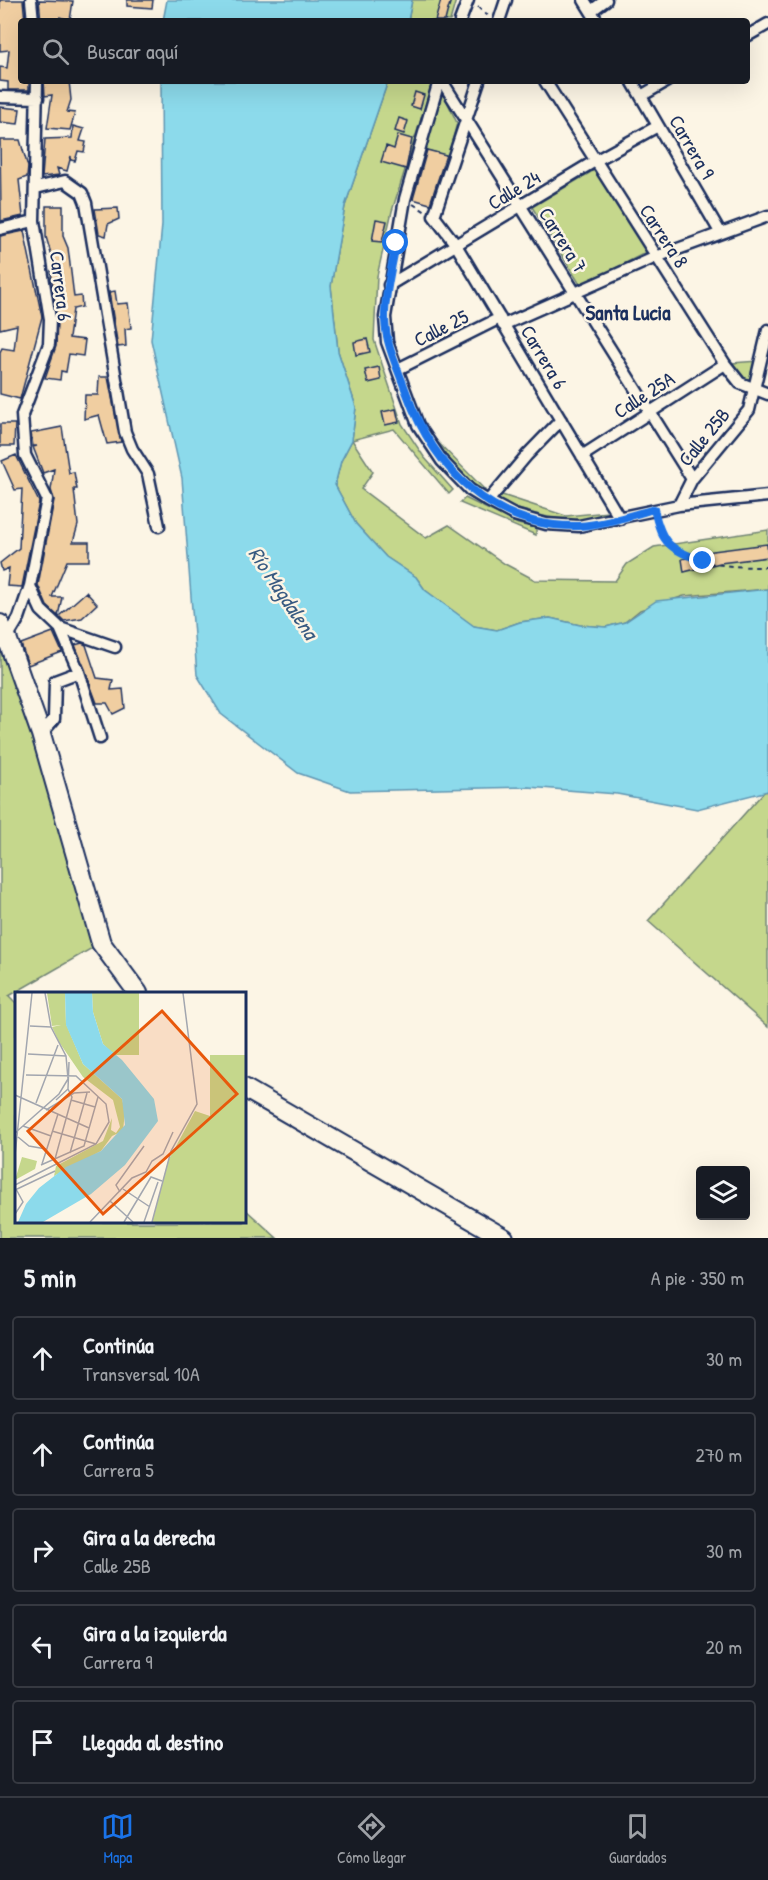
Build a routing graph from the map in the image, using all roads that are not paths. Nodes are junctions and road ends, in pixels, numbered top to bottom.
1 (31, 0) edge
2 (470, 0) edge
3 (584, 0) edge
4 (606, 0) edge
5 (594, 16) edge
6 (33, 18) edge
7 (461, 18) edge
8 (768, 24) edge
9 (750, 34) edge
10 (37, 84) edge
11 (439, 84) edge
12 (442, 84) edge
13 (478, 84) edge
14 (547, 84) edge
15 (634, 84) edge
16 (662, 84) edge
17 (641, 96) junction
18 (0, 97) edge
19 (38, 98) junction
20 (466, 120) junction
21 (658, 126) junction
22 (595, 161) junction
23 (36, 188) junction
24 (521, 207) junction
25 (768, 216) edge
26 (34, 221) junction
27 (0, 229) edge
28 (720, 232) junction
29 (456, 245) junction
30 (656, 257) junction
31 (389, 285) junction
32 (576, 294) junction
33 (501, 321) junction
34 (768, 330) edge
35 (725, 364) junction
36 (398, 369) junction
37 (755, 391) junction
38 (768, 394) edge
39 (650, 411) junction
40 (561, 420) junction
41 (582, 456) junction
42 (692, 479) junction
43 (768, 496) edge
44 (488, 501) junction
45 (679, 505) junction
46 (620, 519) junction
47 (159, 526) dead end
48 (30, 586) junction
49 (60, 628) junction
50 (4, 631) edge
51 (116, 647) dead end
52 (79, 672) junction
53 (41, 734) junction
54 (100, 738) dead end
55 (137, 992) edge
56 (246, 1089) edge
57 (504, 1238) edge

1 - 6 street
2 - 7 street
3 - 5 street
4 - 5 street
8 - 9 street
10 - 19 street, Carrera 6
11 - 31 street
12 - 20 street, Carrera 7
13 - 20 street
14 - 22 street, Carrera 8
15 - 17 street, Carrera 9
16 - 17 street
17 - 21 street, Carrera 9
18 - 19 street
19 - 23 street, Carrera 6
20 - 24 street, Carrera 7
20 - 29 street, Carrera 6
21 - 22 street, Calle 24
21 - 28 street, Carrera 9
22 - 24 street, Calle 24
22 - 30 street, Carrera 8
23 - 26 street, Carrera 6
23 - 47 street
24 - 29 street, Calle 24
24 - 32 street, Carrera 7
25 - 28 street, Calle 25
26 - 27 street
26 - 48 street, Carrera 6
28 - 30 street, Calle 25
29 - 31 street, Calle 24
29 - 33 street, Carrera 6
30 - 32 street, Calle 25
30 - 35 street, Carrera 8
31 - 36 street
32 - 33 street, Calle 25
32 - 39 street, Carrera 7
33 - 36 street, Calle 25
33 - 40 street, Carrera 6
34 - 37 street, Calle 25B
35 - 37 street, Carrera 8
35 - 39 street, Calle 25A
36 - 44 street
37 - 38 street, Carrera 8
37 - 42 street, Calle 25B
39 - 41 street, Calle 25A
39 - 42 street, Carrera 7
40 - 41 street, Carrera 6
40 - 44 street
41 - 46 street, Carrera 6
42 - 45 street, Calle 25B
43 - 45 street
44 - 46 street
45 - 46 street
48 - 49 street
48 - 50 street, Carrera 6
49 - 51 street
49 - 52 street
50 - 53 main road
52 - 53 street
52 - 54 street
53 - 55 main road
56 - 57 main road

